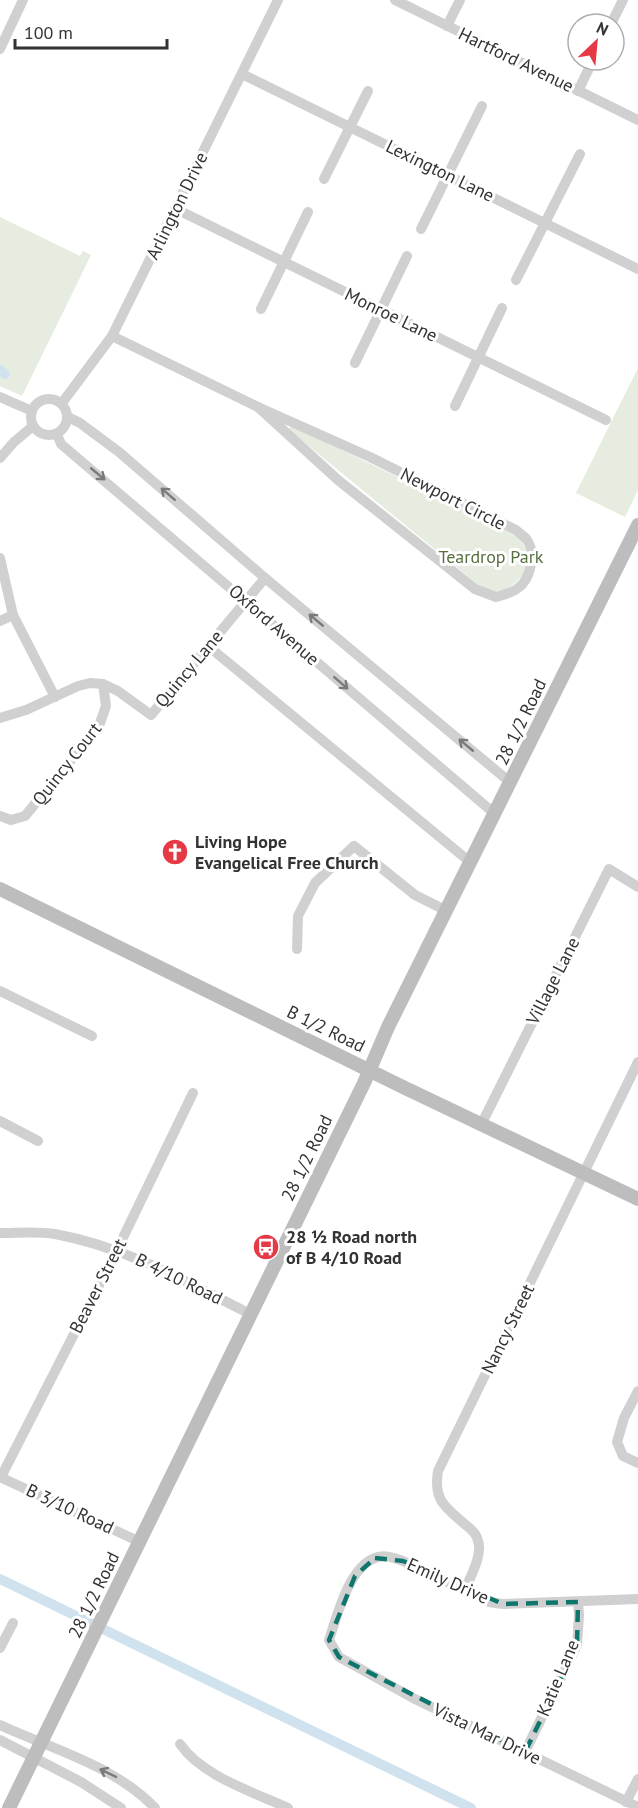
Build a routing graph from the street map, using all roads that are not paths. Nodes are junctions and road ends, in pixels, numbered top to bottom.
1 (23, 0) edge
2 (278, 0) edge
3 (395, 0) edge
4 (460, 0) edge
5 (447, 26) junction
6 (0, 49) edge
7 (587, 72) edge
8 (242, 74) junction
9 (368, 91) dead end
10 (578, 91) junction
11 (482, 106) dead end
12 (638, 120) edge
13 (350, 127) junction
14 (580, 154) dead end
15 (448, 175) junction
16 (324, 179) dead end
17 (176, 209) junction
18 (308, 212) dead end
19 (545, 223) junction
20 (421, 229) dead end
21 (407, 256) dead end
22 (284, 262) junction
23 (638, 269) edge
24 (516, 280) dead end
25 (502, 308) dead end
26 (261, 309) dead end
27 (381, 310) junction
28 (112, 336) junction
29 (478, 358) junction
30 (355, 363) dead end
31 (0, 397) edge
32 (62, 403) junction
33 (455, 406) dead end
34 (258, 407) junction
35 (32, 411) junction
36 (68, 417) junction
37 (606, 420) dead end
38 (33, 426) junction
39 (57, 434) junction
40 (0, 458) edge
41 (638, 525) edge
42 (0, 558) edge
43 (265, 578) junction
44 (246, 601) junction
45 (13, 615) junction
46 (0, 621) edge
47 (208, 646) junction
48 (103, 684) junction
49 (55, 697) junction
50 (0, 718) edge
51 (511, 783) junction
52 (495, 813) junction
53 (0, 816) edge
54 (470, 862) junction
55 (638, 887) edge
56 (0, 889) edge
57 (445, 910) junction
58 (297, 949) dead end
59 (0, 991) edge
60 (92, 1036) dead end
61 (638, 1062) edge
62 (369, 1070) junction
63 (193, 1093) dead end
64 (0, 1121) edge
65 (482, 1123) junction
66 (38, 1141) dead end
67 (583, 1172) junction
68 (638, 1199) edge
69 (0, 1233) edge
70 (117, 1250) junction
71 (250, 1314) junction
72 (638, 1391) edge
73 (638, 1463) edge
74 (0, 1477) edge
75 (140, 1542) junction
76 (465, 1590) junction
77 (638, 1599) edge
78 (578, 1602) junction
79 (13, 1623) dead end
80 (0, 1648) edge
81 (339, 1658) joint
82 (0, 1725) edge
83 (0, 1740) edge
84 (41, 1743) junction
85 (180, 1744) dead end
86 (525, 1752) junction
87 (34, 1757) junction
88 (638, 1779) edge
89 (626, 1802) junction
90 (638, 1807) edge
91 (9, 1808) edge
92 (121, 1808) edge
93 (155, 1808) edge
94 (288, 1808) edge

1 - 6 street
2 - 8 street, Arlington Drive
3 - 5 street, Hartford Avenue
4 - 5 street
5 - 10 street, Hartford Avenue
7 - 10 street
8 - 13 street, Lexington Lane
8 - 17 street, Arlington Drive
9 - 13 street
10 - 12 street, Hartford Avenue
11 - 15 street
13 - 15 street, Lexington Lane
13 - 16 street
14 - 19 street
15 - 19 street, Lexington Lane
15 - 20 street
17 - 22 street, Monroe Lane
17 - 28 street, Arlington Drive
18 - 22 street
19 - 23 street, Lexington Lane
19 - 24 street
21 - 27 street
22 - 26 street
22 - 27 street, Monroe Lane
25 - 29 street
27 - 29 street, Monroe Lane
27 - 30 street
28 - 32 street, Arlington Drive
28 - 34 street, Newport Circle
29 - 33 street
29 - 37 street, Monroe Lane
31 - 35 street
32 - 35 street
32 - 36 street
34 - 34 street, Newport Circle
35 - 38 street
36 - 39 street
43 -> 36 street, Oxford Avenue
38 - 39 street
38 - 40 street
39 -> 44 street, Oxford Avenue
41 - 51 street, 28 1/2 Road
42 - 45 street
43 - 44 street, Quincy Lane
51 -> 43 street, Oxford Avenue
44 - 47 street, Quincy Lane
44 -> 52 street, Oxford Avenue
45 - 46 street
45 - 49 street
47 - 48 street, Quincy Lane
47 - 54 street
48 - 49 street
48 - 53 street, Quincy Court
49 - 50 street
51 - 52 street, 28 1/2 Road
52 - 54 street, 28 1/2 Road
54 - 57 street, 28 1/2 Road
55 - 65 street, Village Lane
56 - 62 street, B 1/2 Road
57 - 58 street
57 - 62 street, 28 1/2 Road
59 - 60 street
61 - 67 street, Nancy Street
62 - 65 street, B 1/2 Road
62 - 71 street, 28 1/2 Road
63 - 70 street, Beaver Street
64 - 66 street
65 - 67 street, B 1/2 Road
67 - 68 street, B 1/2 Road
67 - 76 street, Nancy Street
69 - 70 street, B 4/10 Road
70 - 71 street, B 4/10 Road
70 - 74 street, Beaver Street
71 - 75 street, 28 1/2 Road
72 - 73 street
74 - 75 street, B 3/10 Road
75 - 84 street, 28 1/2 Road
76 - 78 street, Emily Drive
76 - 81 street, Emily Drive
77 - 78 street, Emily Drive
78 - 86 street, Katie Lane
79 - 80 street
81 - 86 street, Vista Mar Drive
82 - 84 street
83 - 87 street
84 - 87 street, 28 1/2 Road
93 -> 84 street
85 - 94 street
86 - 89 street, Vista Mar Drive
87 - 91 street, 28 1/2 Road
87 - 92 street
88 - 89 street
89 - 90 street, Vista Mar Drive

